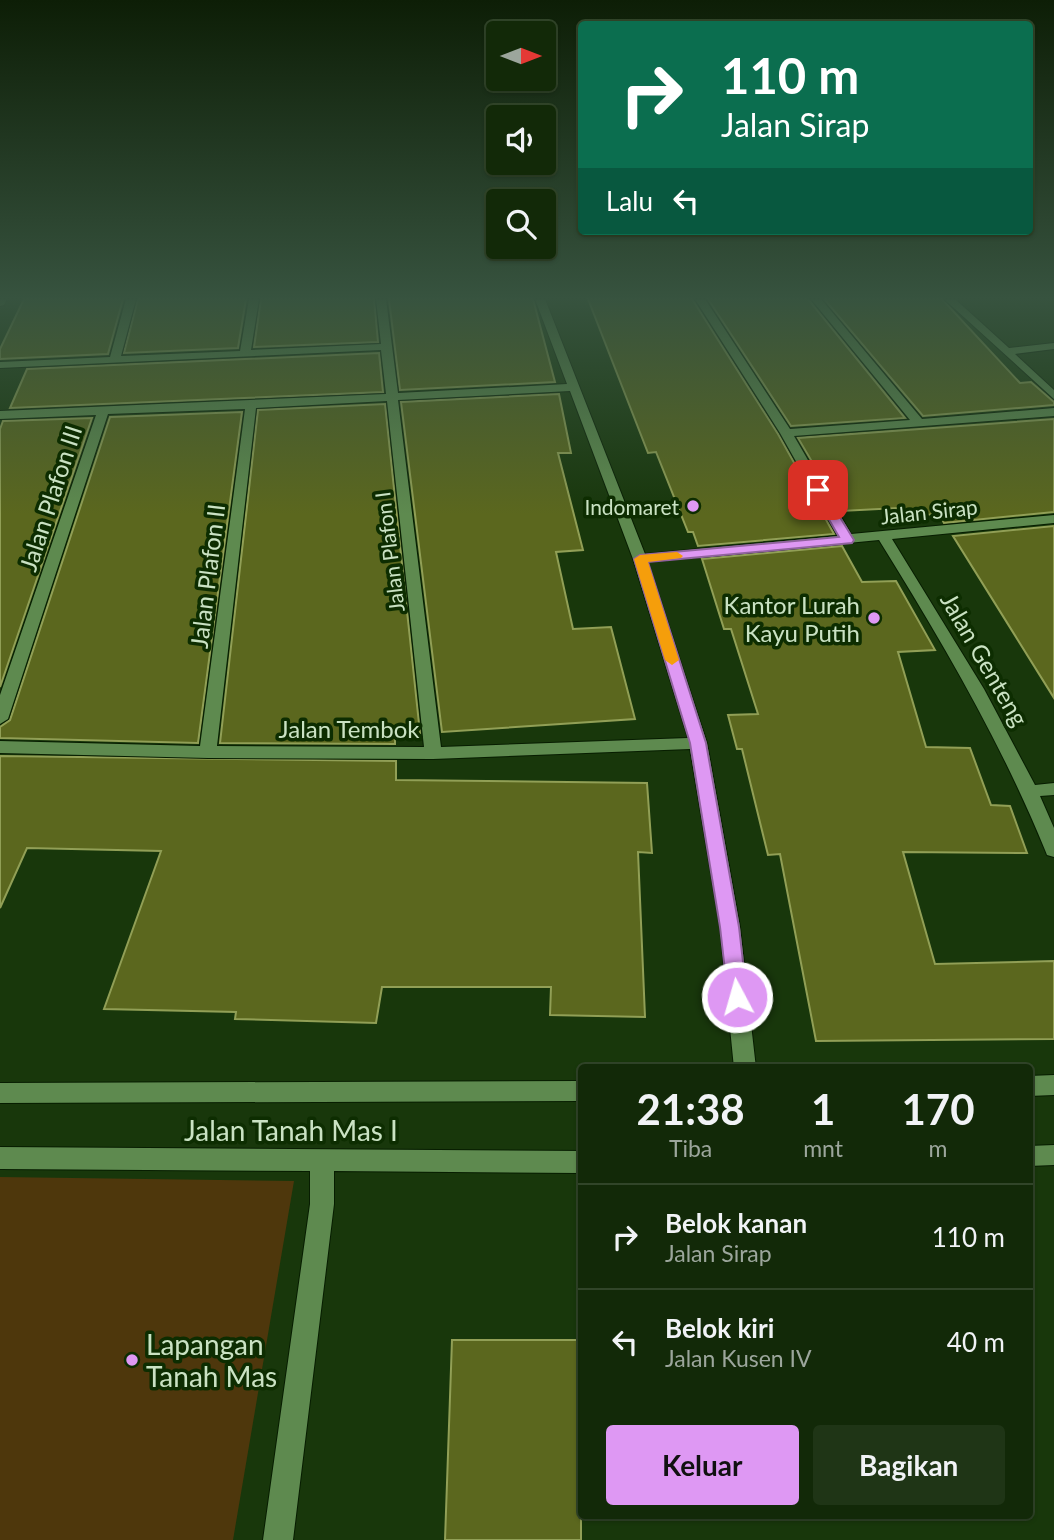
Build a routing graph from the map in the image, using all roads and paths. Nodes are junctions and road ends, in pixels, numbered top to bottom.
1 (389, 371) edge
2 (567, 371) edge
3 (746, 371) edge
4 (876, 371) edge
5 (1027, 371) edge
6 (573, 387) junction
7 (1054, 396) edge
8 (392, 397) junction
9 (251, 405) junction
10 (103, 411) junction
11 (1054, 412) edge
12 (0, 415) edge
13 (919, 423) junction
14 (786, 433) junction
15 (1054, 519) edge
16 (883, 536) junction
17 (848, 540) junction
18 (640, 559) junction
19 (0, 719) edge
20 (698, 743) junction
21 (0, 747) edge
22 (208, 752) junction
23 (433, 753) junction
24 (1054, 789) edge
25 (1032, 791) junction
26 (1054, 850) edge
27 (746, 1064) edge
28 (1054, 1085) edge
29 (1033, 1086) edge
30 (578, 1091) edge
31 (0, 1093) edge
32 (1054, 1155) edge
33 (1033, 1156) edge
34 (0, 1158) edge
35 (322, 1160) junction
36 (578, 1162) edge
37 (278, 1540) edge

1 - 8 street, Jalan Plafon I
2 - 6 street
3 - 14 street
4 - 13 street
5 - 7 street
6 - 8 street
6 - 18 street
8 - 9 street
8 - 23 street, Jalan Plafon I
9 - 10 street
9 - 22 street, Jalan Plafon II
10 - 12 street
10 - 19 street, Jalan Plafon III
11 - 13 street
13 - 14 street
14 - 17 street
15 - 16 street, Jalan Sirap
16 - 17 street, Jalan Sirap
16 - 25 street, Jalan Genteng
17 - 18 street, Jalan Sirap
18 - 20 street
20 - 23 street, Jalan Tembok
20 - 27 street
21 - 22 street, Jalan Tembok
22 - 23 street, Jalan Tembok
24 - 25 street
25 - 26 street, Jalan Genteng
28 - 29 street
30 - 31 street, Jalan Tanah Mas I
32 - 33 street
34 - 35 street, Jalan Tanah Mas I
35 - 36 street, Jalan Tanah Mas I
35 - 37 street

